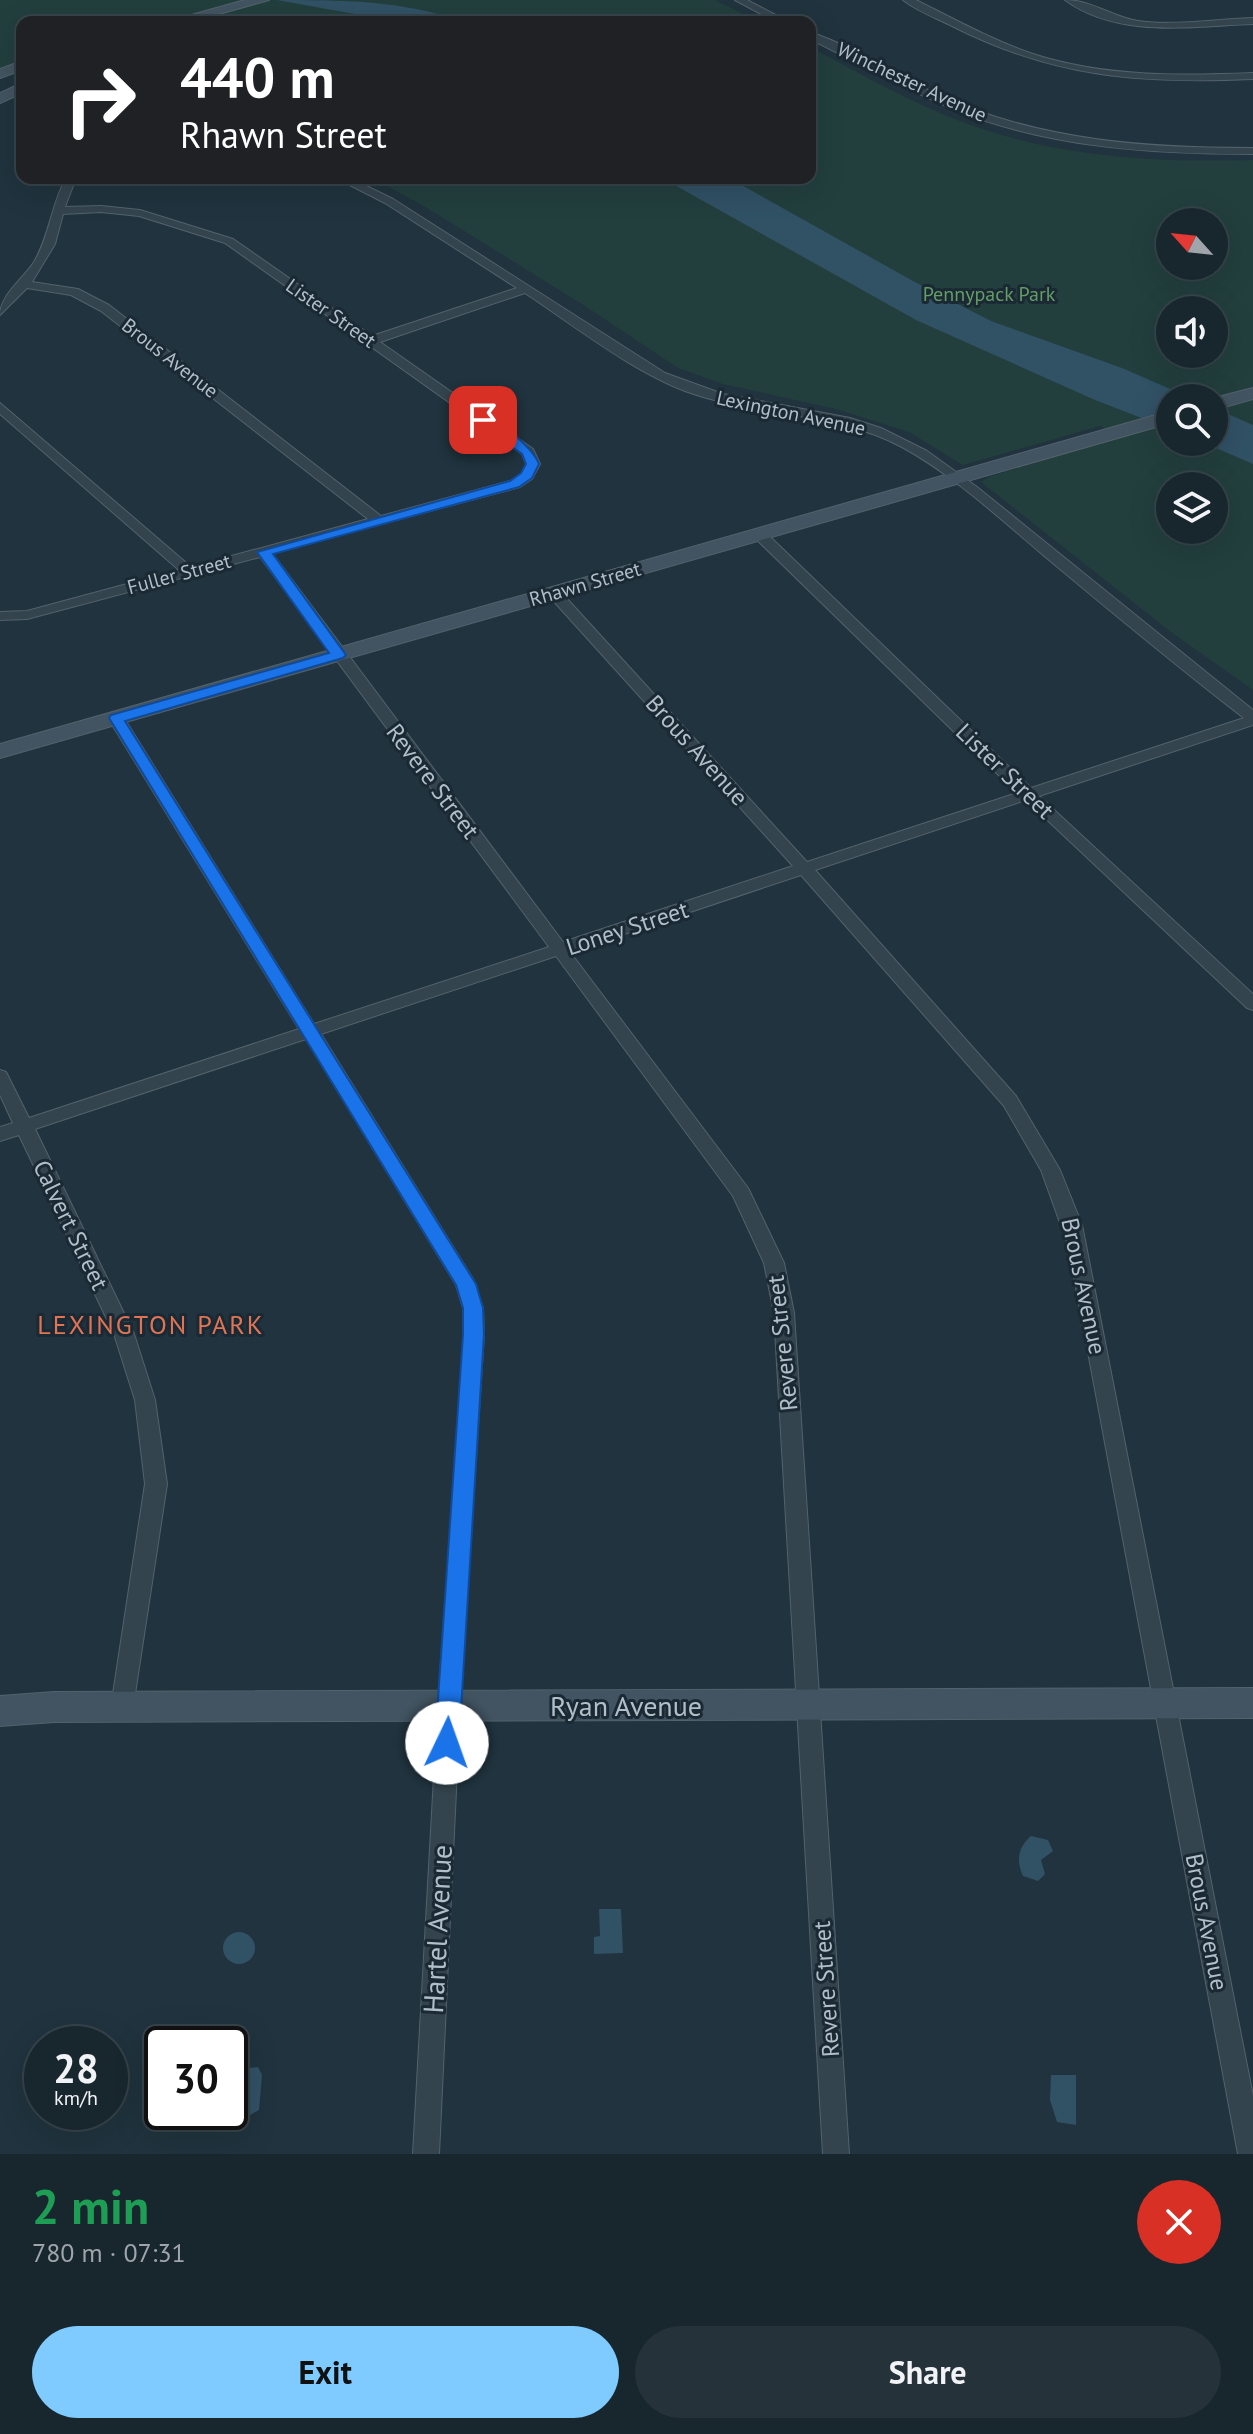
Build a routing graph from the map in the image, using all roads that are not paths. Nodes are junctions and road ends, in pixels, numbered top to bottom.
1 (908, 0) edge
2 (1070, 0) edge
3 (739, 1) edge
4 (267, 2) edge
5 (218, 16) edge
6 (759, 16) edge
7 (771, 16) edge
8 (1253, 21) edge
9 (816, 38) edge
10 (816, 47) edge
11 (1253, 76) edge
12 (902, 81) junction
13 (890, 85) junction
14 (1134, 151) junction
15 (1253, 153) edge
16 (68, 184) edge
17 (354, 184) edge
18 (57, 211) junction
19 (25, 284) junction
20 (526, 289) junction
21 (0, 311) edge
22 (370, 341) junction
23 (1253, 393) edge
24 (1228, 400) edge
25 (0, 407) edge
26 (1156, 421) edge
27 (958, 478) junction
28 (496, 489) joint
29 (378, 520) junction
30 (759, 534) junction
31 (264, 552) junction
32 (188, 571) junction
33 (554, 593) junction
34 (0, 616) edge
35 (338, 655) junction
36 (116, 718) junction
37 (1253, 718) edge
38 (0, 751) edge
39 (1028, 794) junction
40 (805, 869) junction
41 (560, 950) junction
42 (1253, 1004) edge
43 (310, 1033) junction
44 (0, 1076) edge
45 (23, 1127) junction
46 (0, 1134) edge
47 (1253, 1703) edge
48 (1166, 1704) junction
49 (449, 1705) junction
50 (807, 1706) junction
51 (122, 1707) junction
52 (0, 1711) edge
53 (426, 2154) edge
54 (836, 2154) edge
55 (1251, 2154) edge

1 - 11 street
2 - 8 street
3 - 6 street
3 - 7 street
4 - 5 main road
9 - 12 street, Winchester Avenue
10 - 13 street, Winchester Avenue
12 - 13 street
12 - 14 street, Winchester Avenue
13 - 14 street, Winchester Avenue
14 - 15 street, Winchester Avenue
16 - 18 street
17 - 20 street, Lexington Avenue
18 - 19 street
18 - 22 street, Lister Street
19 - 21 street
19 - 29 street, Brous Avenue
20 - 22 street
20 - 27 street, Lexington Avenue
22 - 28 street, Lister Street
23 - 24 main road
25 - 32 street
26 - 27 main road, Rhawn Street
27 - 30 main road, Rhawn Street
27 - 37 street, Lexington Avenue
28 - 29 street, Fuller Street
29 - 31 street, Fuller Street
30 - 33 main road, Rhawn Street
30 - 39 street, Lister Street
31 - 32 street, Fuller Street
31 - 35 street, Revere Street
32 - 34 street, Fuller Street
33 - 35 main road, Rhawn Street
33 - 40 street, Brous Avenue
35 - 36 main road, Rhawn Street
35 - 41 street, Revere Street
36 - 38 main road, Rhawn Street
36 - 43 street, Hartel Avenue
37 - 39 street, Loney Street
39 - 40 street, Loney Street
39 - 42 street, Lister Street
40 - 41 street, Loney Street
40 - 48 street, Brous Avenue
41 - 43 street, Loney Street
41 - 50 street, Revere Street
43 - 45 street, Loney Street
43 - 49 street, Hartel Avenue
44 - 45 street, Calvert Street
45 - 46 street, Loney Street
45 - 51 street, Calvert Street
47 - 48 main road, Ryan Avenue
48 - 50 main road, Ryan Avenue
48 - 55 street, Brous Avenue
49 - 50 main road, Ryan Avenue
49 - 51 main road, Ryan Avenue
49 - 53 street, Hartel Avenue
50 - 54 street, Revere Street
51 - 52 main road, Ryan Avenue

